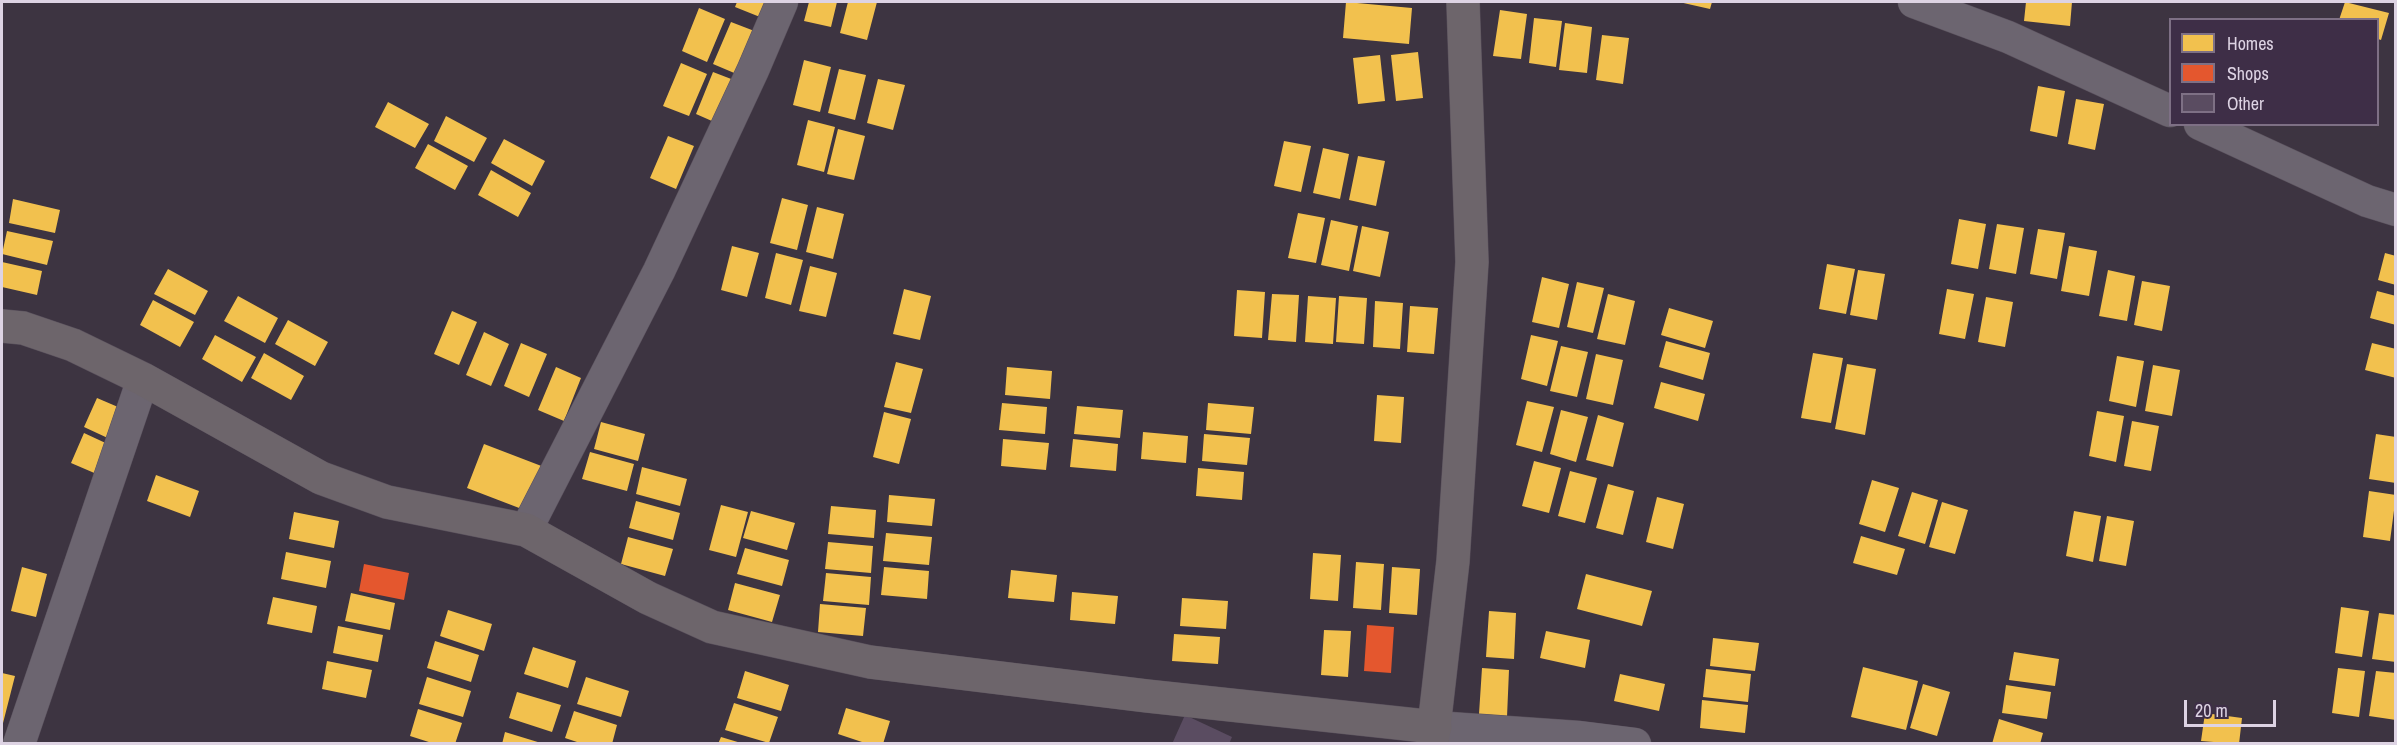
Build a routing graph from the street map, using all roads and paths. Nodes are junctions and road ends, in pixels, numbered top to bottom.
1 (782, 2) edge
2 (1463, 2) edge
3 (1914, 2) edge
4 (2169, 111) edge
5 (2204, 126) edge
6 (2396, 210) edge
7 (2, 326) edge
8 (143, 379) junction
9 (526, 530) junction
10 (1433, 735) edge
11 (19, 744) edge
12 (1635, 744) edge

1 - 9 street
2 - 10 street
3 - 4 street
5 - 6 street
7 - 8 street
8 - 9 street
8 - 11 street
9 - 10 street
10 - 12 street

